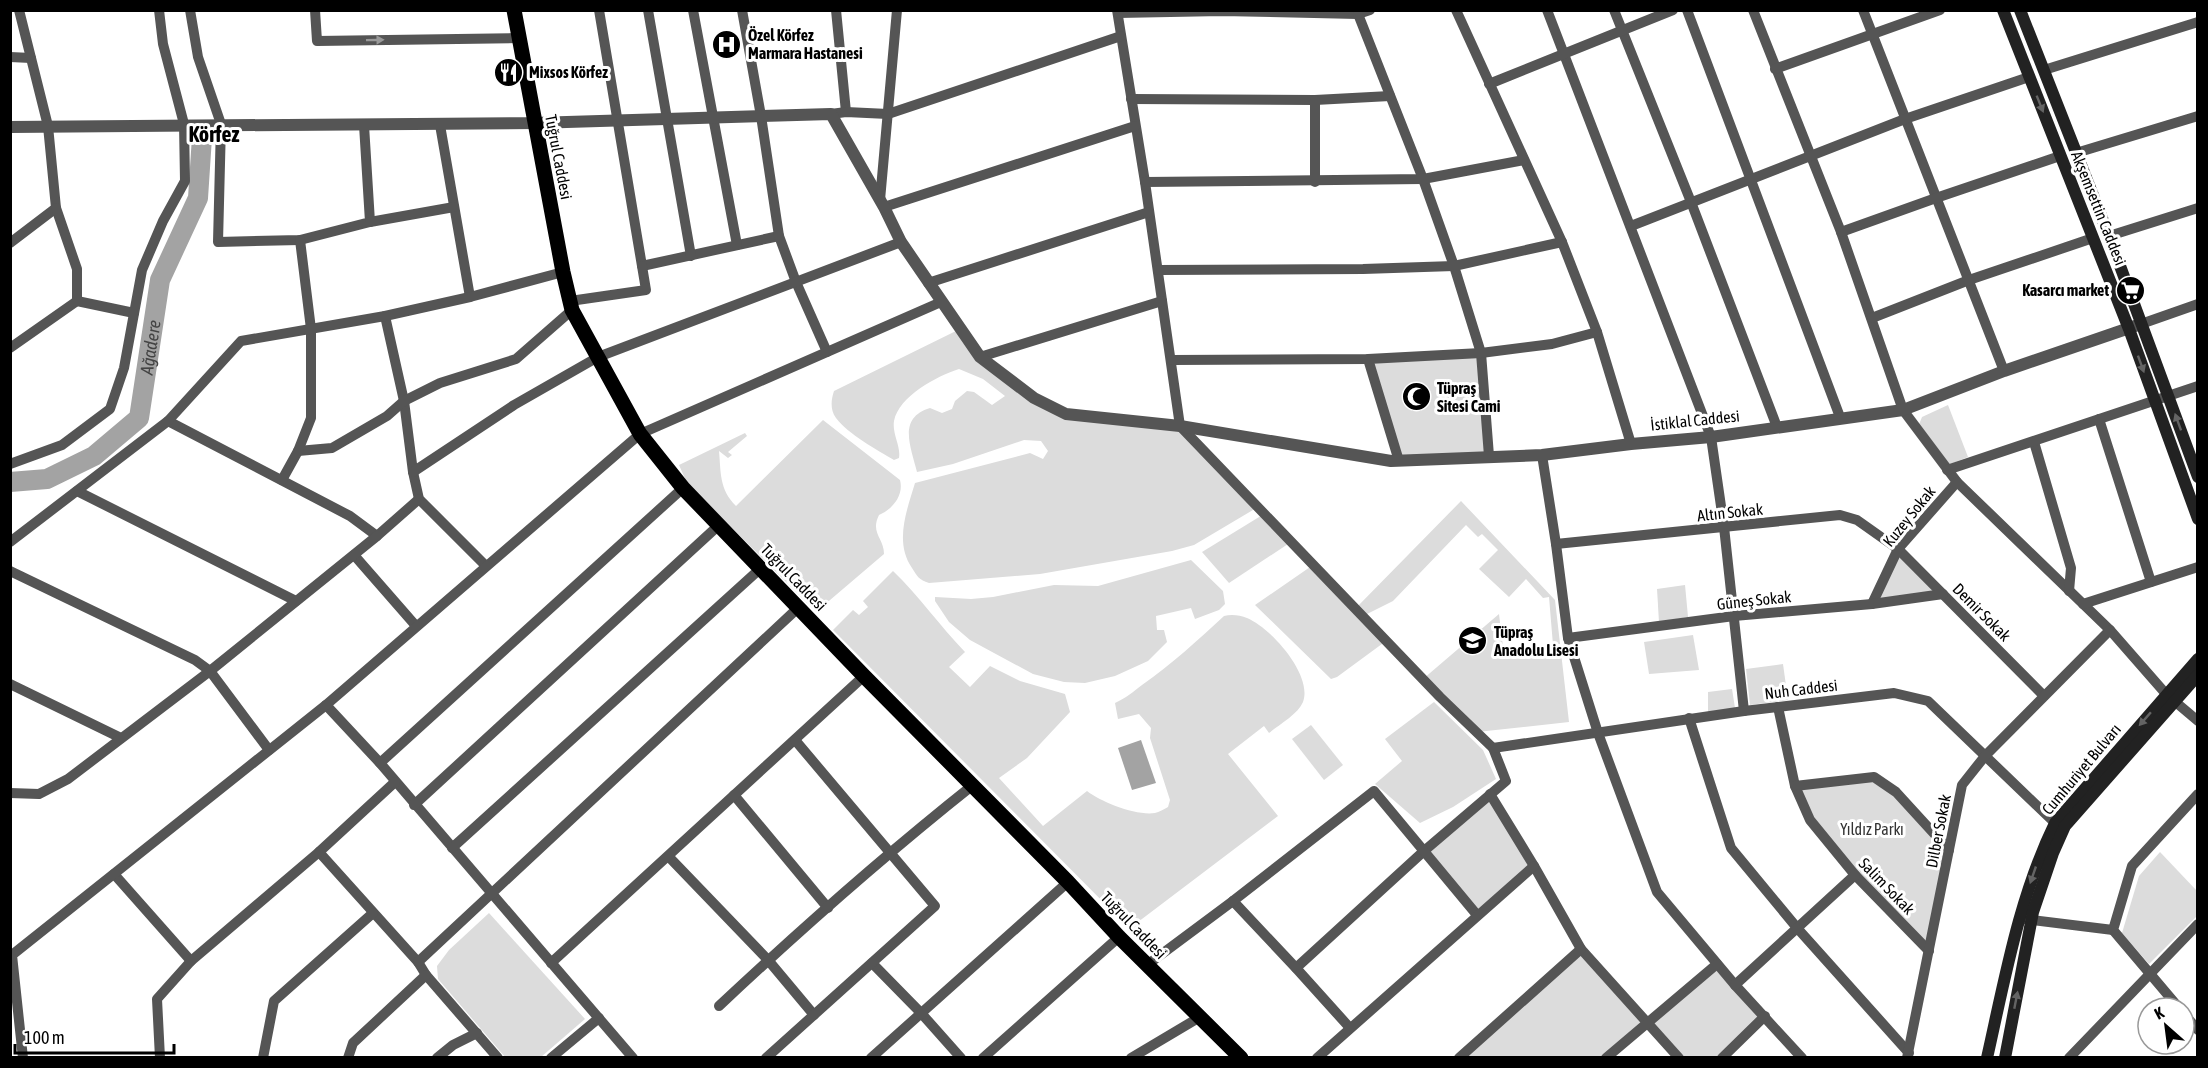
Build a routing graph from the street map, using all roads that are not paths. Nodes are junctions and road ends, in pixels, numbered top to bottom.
1 (19, 10) edge
2 (159, 10) edge
3 (190, 10) edge
4 (315, 10) edge
5 (514, 10) edge
6 (599, 10) edge
7 (648, 10) edge
8 (693, 10) edge
9 (742, 10) edge
10 (836, 10) edge
11 (897, 10) edge
12 (1370, 10) edge
13 (1456, 10) edge
14 (1547, 10) edge
15 (1614, 10) edge
16 (1673, 10) edge
17 (1687, 10) edge
18 (1753, 10) edge
19 (1863, 10) edge
20 (1940, 10) edge
21 (2003, 10) edge
22 (2020, 10) edge
23 (1222, 11) edge
24 (1118, 12) edge
25 (1358, 14) junction
26 (2198, 22) edge
27 (1622, 30) junction
28 (1872, 33) junction
29 (1121, 36) junction
30 (519, 38) junction
31 (1564, 54) junction
32 (10, 57) edge
33 (31, 58) junction
34 (1775, 69) junction
35 (2044, 70) junction
36 (2029, 77) junction
37 (1489, 84) junction
38 (1390, 96) junction
39 (1131, 99) junction
40 (1315, 100) junction
41 (846, 112) junction
42 (831, 114) junction
43 (888, 114) junction
44 (761, 116) junction
45 (2198, 116) edge
46 (713, 118) junction
47 (1905, 118) junction
48 (667, 119) junction
49 (619, 121) junction
50 (534, 123) junction
51 (184, 124) junction
52 (221, 124) junction
53 (440, 124) junction
54 (364, 125) junction
55 (48, 126) junction
56 (1135, 126) junction
57 (10, 127) edge
58 (2076, 153) junction
59 (1811, 155) junction
60 (2060, 156) junction
61 (1524, 160) junction
62 (1423, 179) junction
63 (1751, 179) junction
64 (1145, 182) junction
65 (1315, 182) junction
66 (1936, 198) junction
67 (1691, 202) junction
68 (882, 203) junction
69 (454, 207) junction
70 (56, 208) junction
71 (2198, 208) edge
72 (1149, 212) junction
73 (370, 222) junction
74 (1631, 226) junction
75 (1841, 232) junction
76 (779, 236) junction
77 (2109, 236) junction
78 (2093, 238) junction
79 (300, 240) junction
80 (902, 242) junction
81 (1562, 242) junction
82 (10, 243) edge
83 (737, 245) junction
84 (691, 255) junction
85 (642, 266) junction
86 (1454, 266) junction
87 (1158, 270) junction
88 (563, 272) junction
89 (1969, 280) junction
90 (796, 282) junction
91 (928, 283) junction
92 (470, 297) junction
93 (77, 301) junction
94 (1162, 301) junction
95 (941, 302) junction
96 (2198, 304) edge
97 (571, 305) junction
98 (134, 313) junction
99 (385, 316) junction
100 (1872, 318) junction
101 (2141, 324) junction
102 (311, 328) junction
103 (2129, 328) junction
104 (1597, 332) junction
105 (10, 348) edge
106 (827, 352) junction
107 (1480, 353) junction
108 (598, 357) junction
109 (980, 357) junction
110 (1368, 359) junction
111 (1172, 360) junction
112 (2004, 371) junction
113 (2198, 386) edge
114 (2168, 395) junction
115 (2155, 400) junction
116 (404, 401) junction
117 (1903, 410) junction
118 (1840, 417) junction
119 (2099, 419) junction
120 (168, 421) junction
121 (1180, 426) junction
122 (1777, 427) junction
123 (640, 434) junction
124 (1711, 436) junction
125 (2034, 442) junction
126 (1631, 444) junction
127 (298, 451) junction
128 (1542, 455) junction
129 (1489, 456) junction
130 (1399, 461) junction
131 (10, 464) edge
132 (1947, 470) junction
133 (413, 472) junction
134 (2197, 476) edge
135 (282, 480) junction
136 (1958, 482) junction
137 (683, 488) junction
138 (77, 490) junction
139 (419, 499) junction
140 (2198, 519) edge
141 (719, 525) junction
142 (1724, 527) junction
143 (377, 536) junction
144 (10, 542) edge
145 (1556, 544) junction
146 (1898, 549) junction
147 (354, 555) junction
148 (486, 566) junction
149 (2198, 567) edge
150 (761, 568) junction
151 (10, 571) edge
152 (2151, 582) junction
153 (2069, 591) junction
154 (1943, 594) junction
155 (296, 601) junction
156 (1872, 604) junction
157 (2083, 604) junction
158 (800, 608) junction
159 (1734, 616) junction
160 (416, 627) junction
161 (2110, 630) junction
162 (1568, 638) junction
163 (2198, 659) edge
164 (210, 671) junction
165 (2198, 675) edge
166 (864, 676) junction
167 (10, 684) edge
168 (2044, 696) junction
169 (2171, 698) junction
170 (326, 705) junction
171 (1778, 707) junction
172 (1744, 711) junction
173 (1689, 718) junction
174 (2198, 721) edge
175 (1598, 733) junction
176 (122, 738) junction
177 (795, 740) junction
178 (1493, 748) junction
179 (269, 750) junction
180 (1985, 756) junction
181 (380, 763) junction
182 (395, 782) junction
183 (973, 785) junction
184 (1794, 786) junction
185 (10, 793) edge
186 (1490, 794) junction
187 (2198, 794) edge
188 (734, 795) junction
189 (414, 805) junction
190 (2060, 825) junction
191 (452, 848) junction
192 (1949, 850) junction
193 (1424, 851) junction
194 (319, 852) junction
195 (889, 852) junction
196 (669, 857) junction
197 (1534, 866) junction
198 (114, 874) junction
199 (1855, 875) junction
200 (1068, 882) junction
201 (491, 893) junction
202 (1233, 902) junction
203 (828, 908) junction
204 (373, 913) junction
205 (1477, 915) junction
206 (2018, 919) junction
207 (2031, 920) junction
208 (2198, 924) edge
209 (1798, 929) junction
210 (2113, 930) junction
211 (1119, 938) junction
212 (1581, 949) junction
213 (1929, 951) junction
214 (11, 955) edge
215 (768, 960) junction
216 (191, 962) junction
217 (418, 962) junction
218 (551, 963) junction
219 (872, 963) junction
220 (1717, 964) junction
221 (1147, 965) junction
222 (1296, 968) junction
223 (2149, 973) junction
224 (426, 975) junction
225 (1735, 985) junction
226 (2169, 996) edge
227 (719, 1006) dead end
228 (921, 1012) junction
229 (814, 1015) junction
230 (1765, 1016) junction
231 (1200, 1017) junction
232 (599, 1018) junction
233 (1646, 1022) junction
234 (1350, 1028) junction
235 (477, 1033) junction
236 (1908, 1055) edge
237 (164, 1057) edge
238 (959, 1057) edge
239 (23, 1058) edge
240 (263, 1058) edge
241 (348, 1058) edge
242 (437, 1058) edge
243 (498, 1058) edge
244 (551, 1058) edge
245 (633, 1058) edge
246 (766, 1058) edge
247 (871, 1058) edge
248 (982, 1058) edge
249 (1131, 1058) edge
250 (1241, 1058) edge
251 (1317, 1058) edge
252 (1459, 1058) edge
253 (1606, 1058) edge
254 (1679, 1058) edge
255 (1722, 1058) edge
256 (1802, 1058) edge
257 (1988, 1058) edge
258 (2005, 1058) edge
259 (2069, 1058) edge

1 - 33 street
2 - 51 street
3 - 52 street
4 -> 30 street
5 - 30 main road, Tuğrul Caddesi
6 - 49 street
7 - 48 street
8 - 46 street
9 - 44 street
10 - 41 street
11 - 43 street
12 - 25 street
13 - 37 street
14 - 31 street
15 - 27 street
16 - 27 street
17 - 63 street
18 - 34 street
19 - 28 street
20 - 28 street
21 - 36 main road, Akşemsettin Caddesi
22 - 35 main road, Akşemsettin Caddesi
23 - 24 street
23 - 25 street
24 - 29 street
25 - 38 street
26 - 35 street
27 - 31 street
27 - 67 street
28 - 34 street
28 - 47 street
29 - 39 street
29 - 43 street
30 - 50 main road, Tuğrul Caddesi
31 - 37 street
31 - 74 street
32 - 33 street
33 - 55 street
34 - 59 street
35 - 58 main road, Akşemsettin Caddesi
36 - 47 street
36 -> 60 main road, Akşemsettin Caddesi
37 - 61 street
38 - 40 street
38 - 62 street
39 - 40 street
39 - 56 street
40 - 65 street
41 - 42 street
41 - 43 street
42 - 44 street
42 - 68 street, İstiklal Caddesi
43 - 68 street
44 - 46 street
44 - 76 street
45 - 58 street
46 - 48 street
46 - 83 street
47 - 59 street
47 - 66 street
48 - 49 street
48 - 84 street
49 - 50 street
49 - 85 street
50 - 53 street
50 - 88 main road, Tuğrul Caddesi
51 - 52 street
51 - 55 street
51 - 98 street
52 - 54 street
52 - 79 street
53 - 54 street
53 - 69 street
54 - 73 street
55 - 57 street
55 - 70 street
56 - 64 street
56 - 68 street
58 - 77 main road, Akşemsettin Caddesi
59 - 63 street
59 - 75 street
60 - 66 street
60 - 78 main road, Akşemsettin Caddesi
61 - 62 street
61 - 81 street
62 - 65 street
62 - 86 street
63 - 67 street
63 - 118 street
64 - 65 street
64 - 72 street
66 - 75 street
66 - 89 street
67 - 74 street
67 - 122 street
68 - 80 street, İstiklal Caddesi
69 - 73 street
69 - 92 street
70 - 82 street
70 - 93 street
71 - 77 street
72 - 87 street
72 - 91 street
73 - 79 street
74 - 124 street
75 - 100 street
76 - 83 street
76 - 90 street
77 - 101 main road, Akşemsettin Caddesi
78 - 89 street
78 - 103 main road, Akşemsettin Caddesi
79 - 102 street
80 - 90 street
80 - 91 street, İstiklal Caddesi
81 - 86 street
81 - 104 street
83 - 84 street
84 - 85 street
85 - 97 street
86 - 87 street
86 - 107 street
87 - 94 street
88 - 92 street
88 - 97 main road, Tuğrul Caddesi
89 - 100 street
89 - 112 street
90 - 106 street
90 - 108 street
91 - 95 street, İstiklal Caddesi
92 - 99 street
93 - 98 street
93 - 105 street
94 - 109 street
94 - 111 street
95 - 106 street
95 - 109 street, İstiklal Caddesi
96 - 101 street, İstiklal Caddesi
97 - 108 main road, Tuğrul Caddesi
97 - 116 street
98 - 131 street
99 - 102 street
99 - 116 street
100 - 117 street
101 - 103 street, İstiklal Caddesi
101 - 114 main road, Akşemsettin Caddesi
102 - 120 street
102 - 127 street
103 - 112 street, İstiklal Caddesi
103 -> 115 main road, Akşemsettin Caddesi
104 - 107 street
104 - 126 street
106 - 123 street
107 - 110 street
107 - 129 street
108 - 123 main road, Tuğrul Caddesi
108 - 133 street
109 - 121 street, İstiklal Caddesi
110 - 111 street
110 - 130 street
111 - 121 street
112 - 117 street, İstiklal Caddesi
113 - 114 street
114 - 115 street
134 -> 114 main road, Akşemsettin Caddesi
115 - 119 street
115 - 140 main road, Akşemsettin Caddesi
116 - 127 street
116 - 133 street
117 - 118 street, İstiklal Caddesi
117 - 132 street
118 - 122 street, İstiklal Caddesi
119 - 125 street
119 - 152 street
120 - 135 street
120 - 138 street
121 - 130 street, İstiklal Caddesi
121 - 178 street
122 - 124 street, İstiklal Caddesi
123 - 137 main road, Tuğrul Caddesi
123 - 148 street
124 - 126 street, İstiklal Caddesi
124 - 142 street
125 - 132 street
125 - 153 street
126 - 128 street, İstiklal Caddesi
127 - 135 street
128 - 129 street, İstiklal Caddesi
128 - 145 street
129 - 130 street, İstiklal Caddesi
132 - 136 street
133 - 139 street
135 - 143 street
136 - 146 street, Kuzey Sokak
136 - 153 street
137 - 141 main road, Tuğrul Caddesi
137 - 181 street
138 - 144 street
138 - 155 street
139 - 143 street
139 - 148 street
141 - 150 main road, Tuğrul Caddesi
141 - 189 street
142 - 145 street, Altın Sokak
142 - 146 street, Altın Sokak
142 - 159 street
143 - 147 street
145 - 162 street
146 - 154 street, Demir Sokak
146 - 156 street, Kuzey Sokak
147 - 155 street
147 - 160 street
148 - 160 street
149 - 152 street
150 - 158 main road, Tuğrul Caddesi
150 - 191 street
151 - 164 street
152 - 157 street
153 - 157 street
154 - 156 street, Güneş Sokak
154 - 168 street, Demir Sokak
155 - 164 street
156 - 159 street, Güneş Sokak
157 - 161 street
158 - 166 main road, Tuğrul Caddesi
158 - 201 street
159 - 162 street, Güneş Sokak
159 - 172 street
160 - 170 street
161 - 168 street, Dilber Sokak
161 - 169 street
162 - 175 street
163 - 169 main road, Cumhuriyet Bulvarı
164 - 176 street
164 - 179 street
165 - 169 main road, Cumhuriyet Bulvarı
166 - 177 street
166 - 183 main road, Tuğrul Caddesi
167 - 176 street
168 - 180 street, Dilber Sokak
169 - 174 street
169 - 190 main road, Cumhuriyet Bulvarı
170 - 179 street
170 - 181 street
171 - 172 street, Nuh Caddesi
171 - 180 street, Nuh Caddesi
171 - 184 street, Salim Sokak
172 - 173 street, Nuh Caddesi
173 - 175 street, Nuh Caddesi
173 - 209 street
175 - 178 street, Nuh Caddesi
175 - 220 street
176 - 185 street
177 - 188 street
177 - 195 street
178 - 186 street
179 - 198 street
180 - 190 street, Nuh Caddesi
180 - 192 street, Dilber Sokak
181 - 182 street
182 - 189 street
182 - 194 street
183 - 195 street
183 - 200 main road, Tuğrul Caddesi
184 - 192 street
184 - 199 street, Salim Sokak
186 - 193 street
186 - 197 street
187 - 210 street
188 - 196 street
188 - 203 street
189 - 191 street
190 -> 206 main road, Cumhuriyet Bulvarı
190 - 207 main road, Cumhuriyet Bulvarı
191 - 201 street
192 - 213 street, Dilber Sokak
193 - 202 street
193 - 205 street
193 - 222 street
194 - 204 street
194 - 216 street
195 - 203 street
195 - 219 street
196 - 215 street
196 - 218 street
197 - 205 street
197 - 212 street
198 - 214 street
198 - 216 street
199 - 209 street
199 - 213 street, Salim Sokak
200 - 211 main road, Tuğrul Caddesi
200 - 228 street
201 - 217 street
201 - 218 street
202 - 221 street
202 - 222 street
203 - 215 street
204 - 217 street
204 - 240 street
205 - 234 street
206 - 207 street
206 - 257 main road, Cumhuriyet Bulvarı
207 - 210 street
258 -> 207 main road, Cumhuriyet Bulvarı
208 - 223 street
209 - 225 street
209 - 236 street
210 - 223 street
211 - 221 main road, Tuğrul Caddesi
211 - 248 street
212 - 233 street
212 - 252 street
213 - 236 street, Dilber Sokak
214 - 239 street
215 - 227 street
215 - 229 street
216 - 237 street
217 - 224 street
218 - 232 street
219 - 228 street
219 - 229 street
220 - 225 street
220 - 233 street
221 - 231 main road, Tuğrul Caddesi
222 - 234 street
223 - 226 street
223 - 259 street
224 - 235 street
224 - 241 street
225 - 230 street
228 - 238 street
228 - 247 street
229 - 246 street
230 - 255 street
230 - 256 street
231 - 249 street
231 - 250 main road, Tuğrul Caddesi
232 - 244 street
232 - 245 street
233 - 253 street
233 - 254 street
234 - 251 street
235 - 242 street
235 - 243 street

